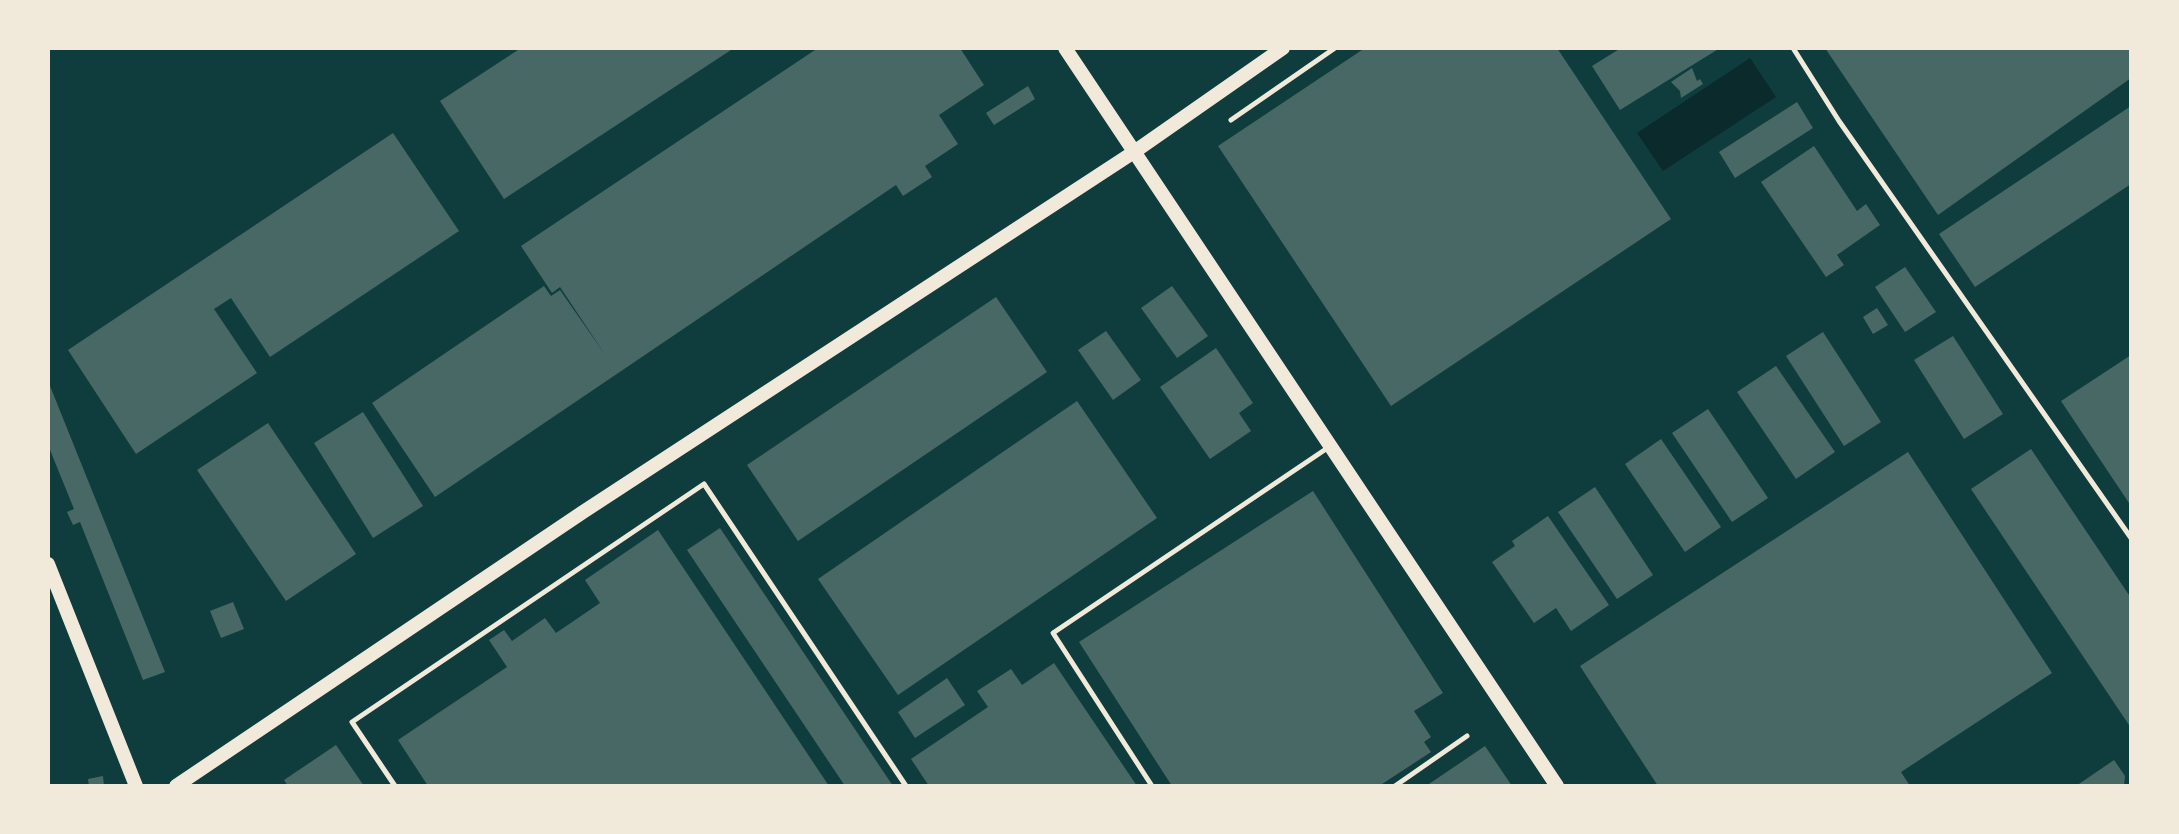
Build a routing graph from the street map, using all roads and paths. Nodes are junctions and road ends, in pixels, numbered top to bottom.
1 (1065, 48) edge
2 (1283, 48) edge
3 (1335, 48) edge
4 (1793, 48) edge
5 (1231, 120) dead end
6 (1134, 152) junction
7 (1330, 446) junction
8 (2131, 538) edge
9 (48, 564) edge
10 (1467, 736) dead end
11 (136, 786) edge
12 (176, 786) edge
13 (395, 786) edge
14 (906, 786) edge
15 (1152, 786) edge
16 (1395, 786) edge
17 (1557, 786) edge

1 - 6 street
2 - 6 street
3 - 5 lane
4 - 8 lane
6 - 7 street
6 - 12 street
7 - 15 lane
7 - 17 street
9 - 11 street
10 - 16 lane
13 - 14 lane

